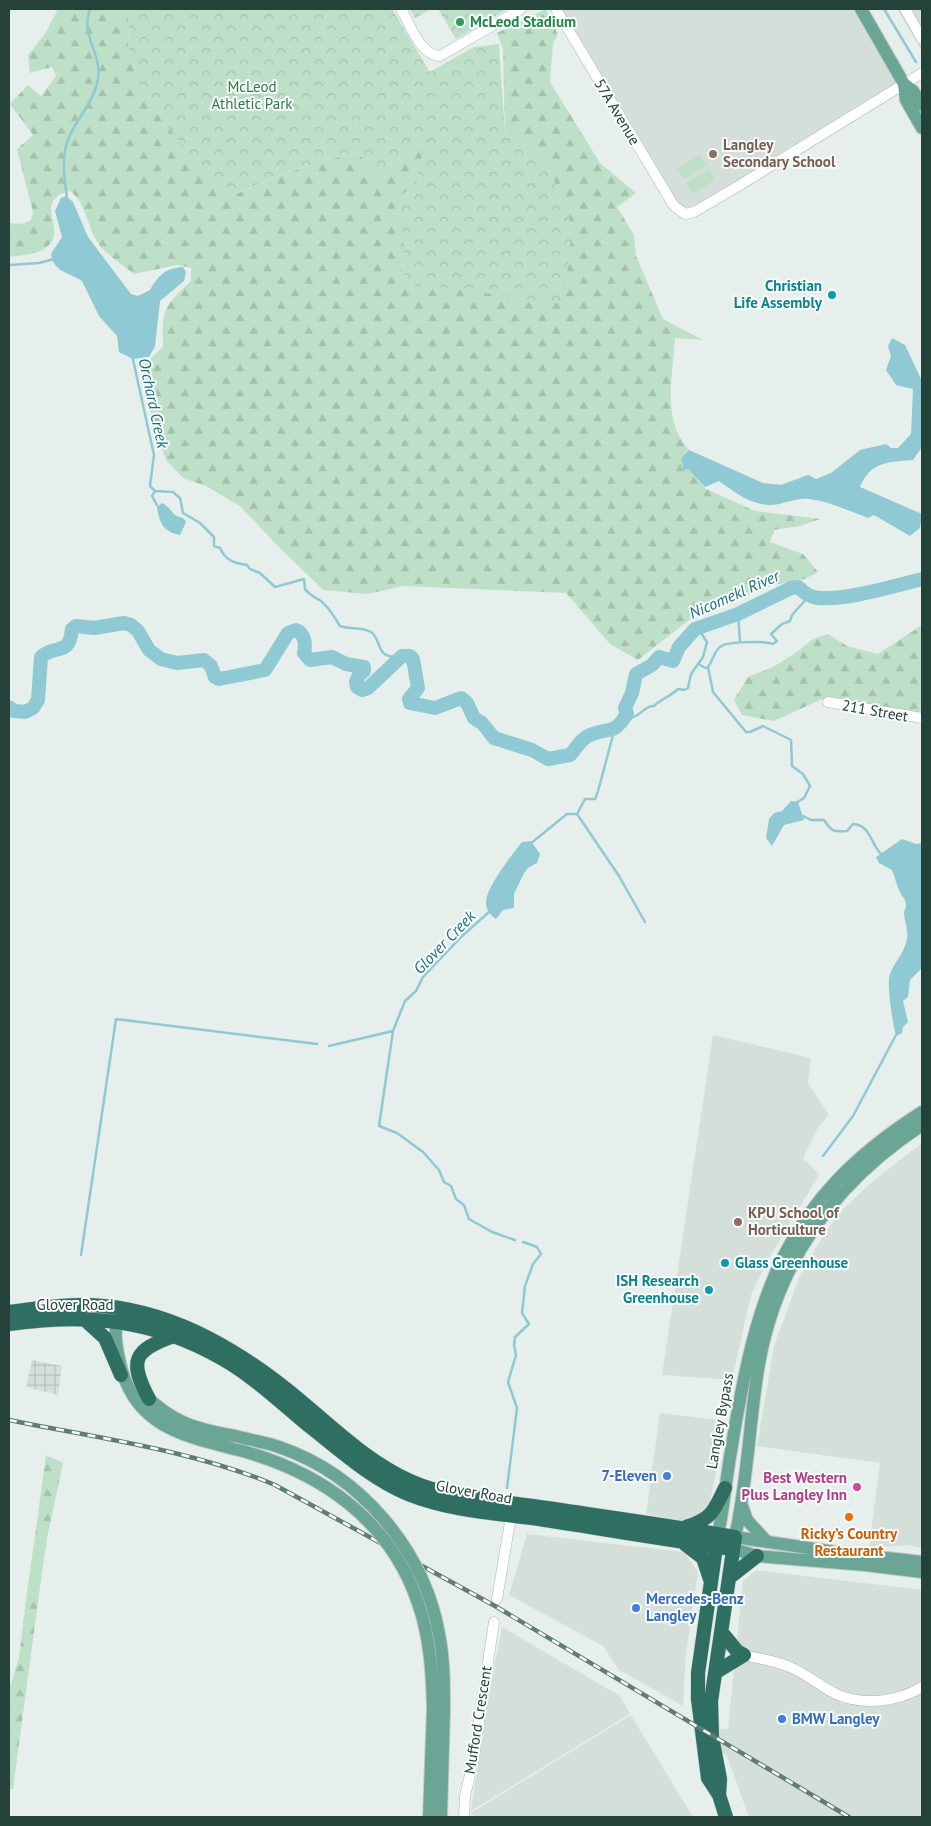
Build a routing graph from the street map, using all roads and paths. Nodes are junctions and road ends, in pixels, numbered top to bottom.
1 (401, 9) edge
2 (521, 9) edge
3 (556, 9) edge
4 (860, 9) edge
5 (905, 9) edge
6 (922, 39) edge
7 (922, 73) edge
8 (904, 84) junction
9 (922, 105) edge
10 (922, 128) edge
11 (828, 702) dead end
12 (922, 718) edge
13 (922, 1112) edge
14 (922, 1125) edge
15 (9, 1312) edge
16 (121, 1317) junction
17 (83, 1318) junction
18 (9, 1324) edge
19 (174, 1336) junction
20 (121, 1375) junction
21 (149, 1399) junction
22 (725, 1488) junction
23 (741, 1501) junction
24 (511, 1516) junction
25 (682, 1528) junction
26 (717, 1540) junction
27 (678, 1542) junction
28 (766, 1542) junction
29 (734, 1543) junction
30 (757, 1556) junction
31 (922, 1562) edge
32 (922, 1572) edge
33 (730, 1577) junction
34 (711, 1584) junction
35 (497, 1599) dead end
36 (494, 1622) dead end
37 (723, 1634) junction
38 (744, 1655) junction
39 (716, 1672) junction
40 (922, 1687) edge
41 (438, 1709) junction
42 (719, 1795) junction
43 (429, 1817) edge
44 (441, 1817) edge
45 (464, 1817) edge
46 (726, 1817) edge

1 - 2 street
3 - 8 street, 57A Avenue
4 - 8 main road
5 - 6 street
7 - 8 street
8 - 9 main road
8 - 10 main road
11 - 12 street, 211 Street
13 - 22 main road, Langley Bypass
14 - 23 main road, Langley Bypass
15 - 16 highway, Glover Road
16 - 17 highway, Glover Road
16 - 19 highway, Glover Road
16 - 20 main road
16 - 21 main road
16 - 25 highway, Glover Road
17 - 18 highway, Glover Road
17 - 20 highway
19 - 21 highway
19 - 24 highway, Glover Road
20 - 41 main road, bridge
21 - 41 main road, bridge
22 - 25 highway
22 - 26 main road, Langley Bypass
23 - 28 main road
23 - 29 main road, Langley Bypass
24 - 27 highway, Glover Road
24 - 35 street
25 - 26 highway, Glover Road
26 - 27 highway, Glover Road
26 - 29 highway, Glover Road
26 - 34 highway, Langley Bypass
27 - 34 highway
28 - 29 main road, Glover Road
28 - 31 main road, Glover Road
29 - 30 main road, Glover Road
29 - 33 highway, Langley Bypass
30 - 32 main road, Glover Road
30 - 33 highway
33 - 37 highway, Langley Bypass
34 - 42 highway, Langley Bypass
36 - 45 street, Mufford Crescent
37 - 38 highway
37 - 39 highway, Langley Bypass
38 - 39 highway
38 - 40 street
39 - 42 highway, Langley Bypass
41 - 43 main road
41 - 44 main road
42 - 46 highway, Langley Bypass

